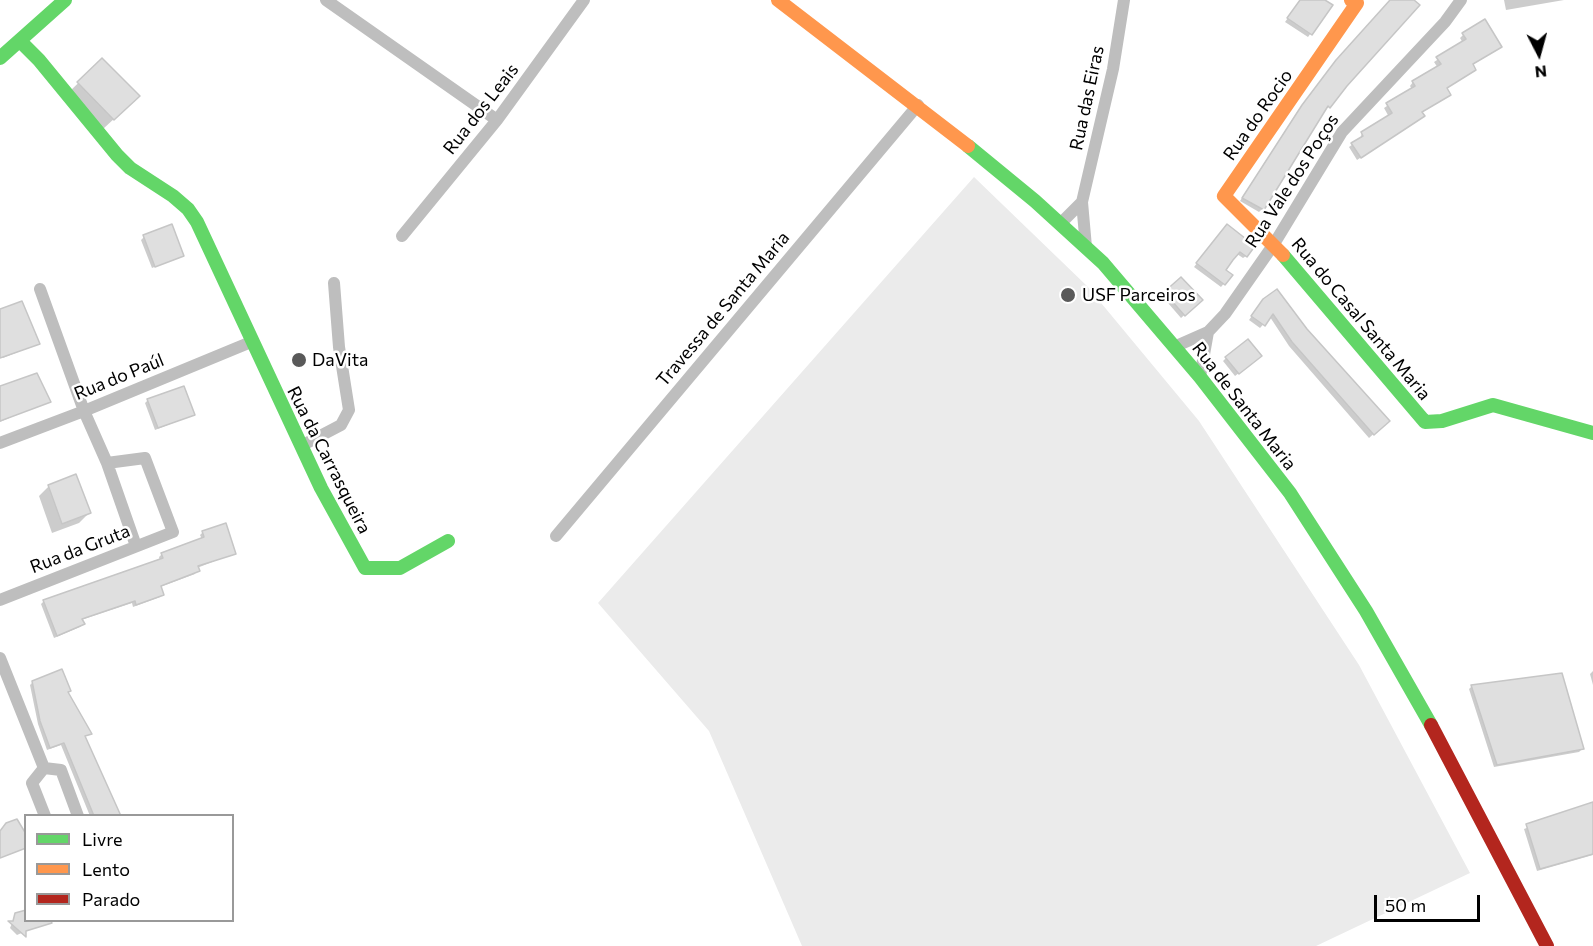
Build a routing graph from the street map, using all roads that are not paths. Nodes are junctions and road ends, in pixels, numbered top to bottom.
1 (65, 0) edge
2 (326, 0) edge
3 (778, 0) edge
4 (1124, 0) edge
5 (1350, 0) edge
6 (1461, 0) edge
7 (585, 1) edge
8 (20, 41) junction
9 (0, 58) edge
10 (918, 105) junction
11 (497, 120) junction
12 (1083, 202) junction
13 (1060, 224) junction
14 (402, 236) dead end
15 (1274, 244) junction
16 (1086, 247) junction
17 (334, 283) dead end
18 (40, 289) dead end
19 (1208, 332) junction
20 (251, 342) junction
21 (1174, 347) junction
22 (1200, 377) junction
23 (84, 411) junction
24 (1593, 433) edge
25 (0, 443) edge
26 (301, 446) junction
27 (107, 463) junction
28 (556, 536) dead end
29 (448, 541) dead end
30 (136, 546) junction
31 (0, 600) edge
32 (0, 658) edge
33 (44, 768) junction
34 (44, 814) edge
35 (77, 814) edge
36 (1547, 946) edge

1 - 8 street
2 - 11 street
3 - 10 street, Rua de Santa Maria
4 - 12 street, Rua das Eiras
5 - 15 street, Rua do Rocio
6 - 15 street, Rua Vale dos Poços
7 - 11 street, Rua dos Leais
8 - 9 street
8 - 20 street, Rua da Carrasqueira
10 - 13 street, Rua de Santa Maria
10 - 28 street, Travessa de Santa Maria
11 - 14 street, Rua dos Leais
12 - 13 street
12 - 16 street, Rua das Eiras
13 - 16 street, Rua de Santa Maria
15 - 19 street, Rua Vale dos Poços
15 - 24 street, Rua do Casal Santa Maria
16 - 21 street, Rua de Santa Maria
17 - 26 street
18 - 23 street
19 - 21 street, Rua Vale dos Poços
19 - 22 street
20 - 23 street, Rua do Paúl
20 - 26 street, Rua da Carrasqueira
21 - 22 street, Rua de Santa Maria
22 - 36 street, Rua de Santa Maria
23 - 25 street, Rua do Paúl
23 - 27 street
26 - 29 street, Rua da Carrasqueira
27 - 30 street
27 - 30 street, Rua da Gruta
30 - 31 street, Rua da Gruta
32 - 33 street
33 - 34 street
33 - 35 street

